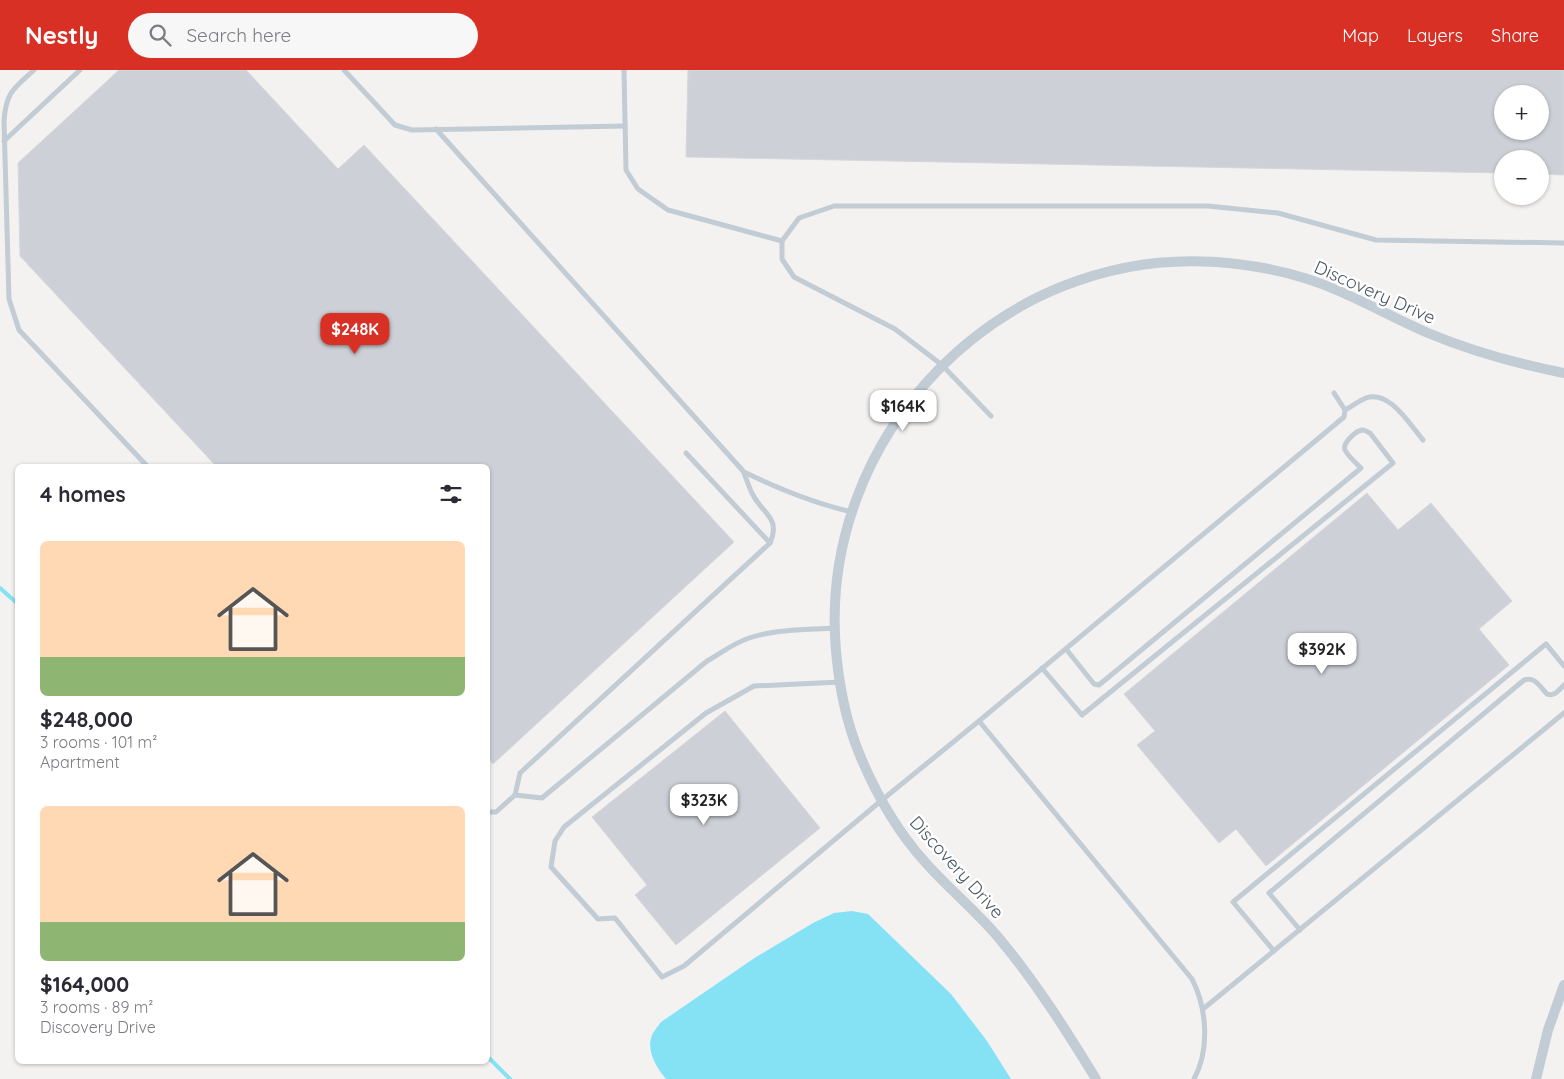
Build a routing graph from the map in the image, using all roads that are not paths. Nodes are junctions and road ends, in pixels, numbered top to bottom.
1 (34, 70) edge
2 (80, 70) edge
3 (344, 70) edge
4 (624, 70) edge
5 (625, 126) junction
6 (436, 130) junction
7 (4, 141) junction
8 (782, 242) junction
9 (1564, 243) edge
10 (942, 365) junction
11 (1564, 374) edge
12 (1334, 393) dead end
13 (1345, 410) junction
14 (991, 416) dead end
15 (1423, 440) dead end
16 (686, 453) dead end
17 (145, 464) edge
18 (744, 472) junction
19 (852, 512) junction
20 (770, 543) junction
21 (835, 628) junction
22 (1066, 649) junction
23 (1564, 666) edge
24 (1042, 668) junction
25 (840, 682) junction
26 (1564, 685) edge
27 (1564, 713) edge
28 (979, 721) junction
29 (515, 795) junction
30 (882, 800) junction
31 (490, 812) edge
32 (1300, 930) junction
33 (1274, 951) junction
34 (1564, 985) edge
35 (1203, 1010) junction
36 (1096, 1079) edge
37 (1194, 1079) edge
38 (1536, 1079) edge

1 - 7 lane
2 - 7 lane
3 - 6 lane
4 - 5 lane
5 - 6 lane
5 - 8 lane
6 - 18 lane
7 - 17 lane
8 - 9 lane
8 - 10 lane
10 - 11 street, Discovery Drive
10 - 14 lane
10 - 19 street, Discovery Drive
12 - 13 lane
13 - 15 lane
13 - 22 lane
16 - 20 lane
18 - 19 lane
18 - 20 lane
19 - 21 street, Discovery Drive
20 - 29 lane
21 - 25 street, Discovery Drive
21 - 29 lane
22 - 24 lane
22 - 24 lane
23 - 33 lane
24 - 28 lane
25 - 30 street, Discovery Drive
25 - 30 lane
26 - 32 lane
27 - 32 lane
28 - 30 lane
28 - 35 lane
29 - 31 lane
30 - 36 street, Discovery Drive
32 - 33 lane
33 - 35 lane
34 - 38 street
35 - 37 lane

